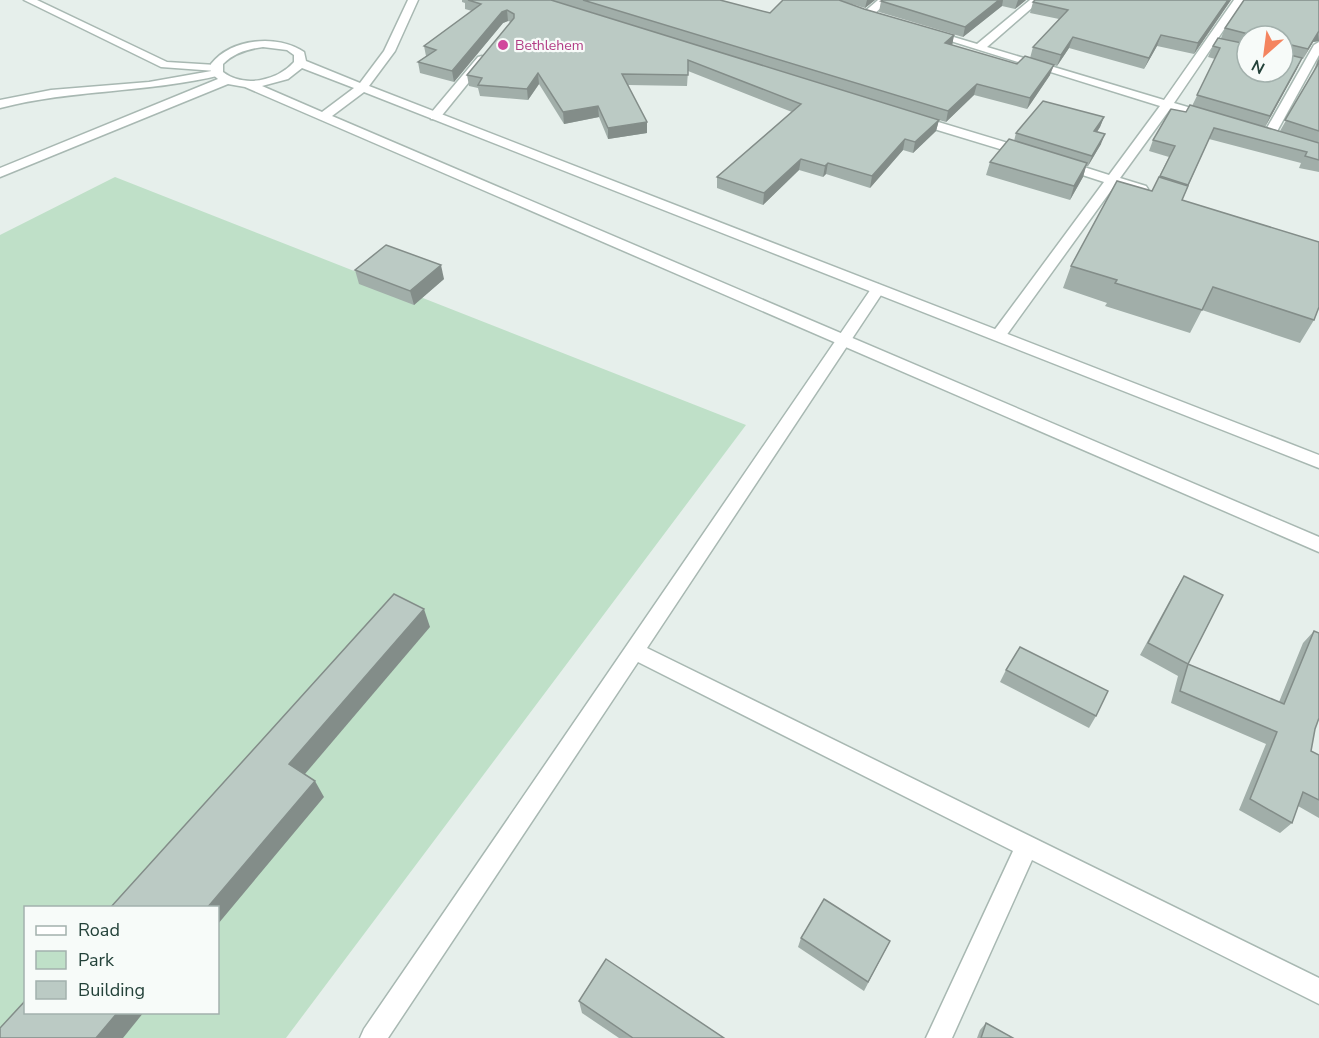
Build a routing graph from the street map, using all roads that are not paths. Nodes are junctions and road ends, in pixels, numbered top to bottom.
1 (29, 0) edge
2 (413, 0) edge
3 (884, 0) edge
4 (1036, 0) edge
5 (1239, 0) edge
6 (868, 15) edge
7 (923, 32) edge
8 (1319, 45) edge
9 (979, 48) junction
10 (487, 53) edge
11 (300, 63) junction
12 (1295, 64) edge
13 (1308, 67) junction
14 (220, 74) junction
15 (244, 83) junction
16 (363, 87) junction
17 (0, 104) edge
18 (1167, 105) junction
19 (435, 116) junction
20 (908, 116) edge
21 (323, 117) junction
22 (1224, 121) edge
23 (1269, 135) edge
24 (0, 173) edge
25 (1113, 180) junction
26 (1156, 194) edge
27 (878, 289) junction
28 (998, 336) junction
29 (843, 341) junction
30 (1319, 462) edge
31 (1319, 545) edge
32 (634, 651) junction
33 (1027, 845) junction
34 (1319, 991) edge
35 (373, 1038) edge
36 (939, 1038) edge

1 - 14 street
2 - 16 street
3 - 6 street
4 - 9 street
5 - 18 street
7 - 9 street
8 - 13 street
9 - 18 street
10 - 19 street
11 - 14 street
11 - 15 street
11 - 16 street
12 - 13 street
13 - 23 street
14 - 15 street
14 - 17 street
14 - 24 street
15 - 21 street
16 - 19 street
16 - 21 street
18 - 22 street
18 - 25 street
19 - 27 street
20 - 25 street
21 - 29 street
25 - 26 street
25 - 28 street
27 - 28 street
27 - 29 street
28 - 30 street
29 - 31 street
29 - 32 street
32 - 33 street
32 - 35 street
33 - 34 street
33 - 36 street

